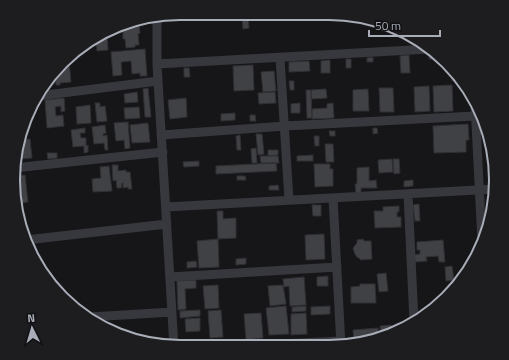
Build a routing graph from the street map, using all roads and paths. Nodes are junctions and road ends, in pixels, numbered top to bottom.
1 (157, 21) edge
2 (421, 50) edge
3 (280, 58) junction
4 (158, 64) junction
5 (158, 81) junction
6 (44, 95) edge
7 (475, 116) joint
8 (285, 126) junction
9 (162, 135) junction
10 (162, 152) junction
11 (20, 167) edge
12 (489, 189) edge
13 (479, 190) junction
14 (408, 194) junction
15 (333, 198) junction
16 (290, 200) junction
17 (166, 207) junction
18 (167, 224) junction
19 (481, 230) edge
20 (31, 239) edge
21 (336, 267) junction
22 (170, 277) junction
23 (172, 312) junction
24 (414, 316) edge
25 (96, 317) edge
26 (174, 340) edge
27 (341, 340) edge

1 - 4 street
2 - 3 street
3 - 4 street
3 - 8 street
4 - 5 street
5 - 6 street
5 - 9 street
7 - 8 street
7 - 13 street
8 - 9 street
8 - 16 street
9 - 10 street
10 - 11 street
10 - 17 street
12 - 13 street
13 - 14 street
13 - 19 street
14 - 15 street
14 - 24 street
15 - 16 street
15 - 21 street
16 - 17 street
17 - 18 street
18 - 20 street
18 - 22 street
21 - 22 street
21 - 27 street
22 - 23 street
23 - 25 street
23 - 26 street

